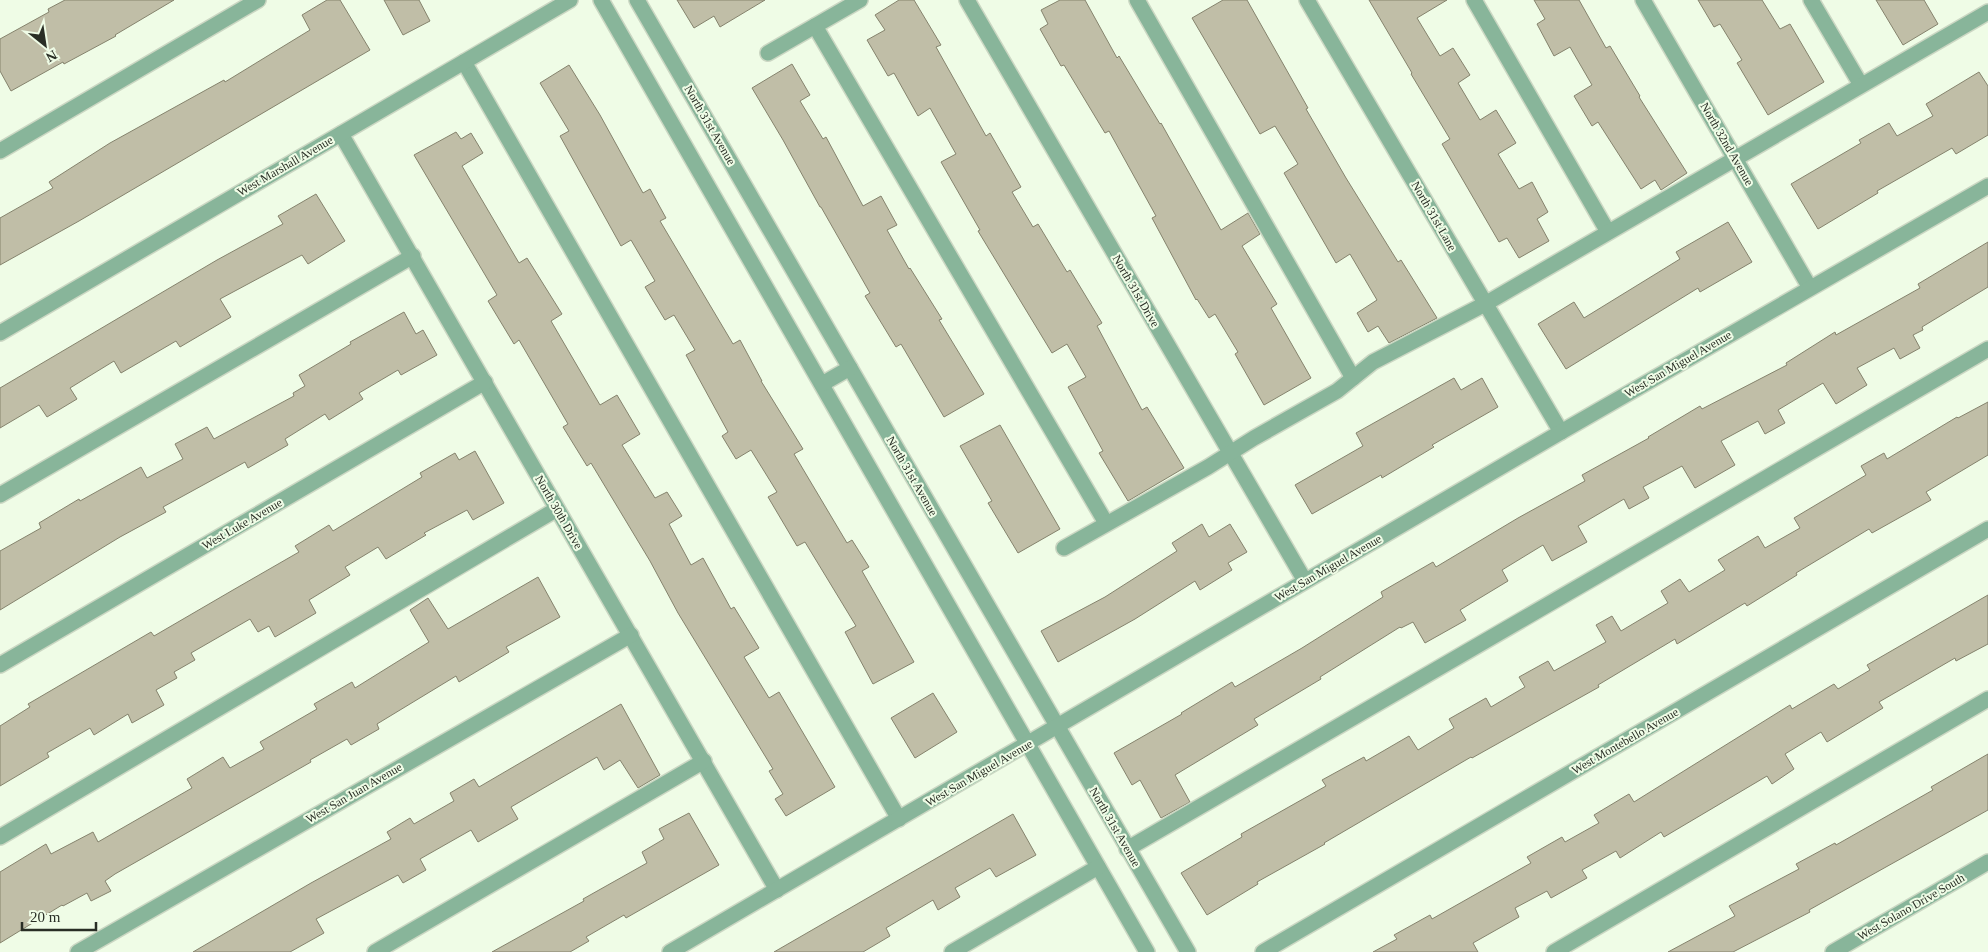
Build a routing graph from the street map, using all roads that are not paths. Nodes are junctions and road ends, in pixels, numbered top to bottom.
1 (258, 0) edge
2 (570, 0) edge
3 (601, 0) edge
4 (637, 0) edge
5 (860, 0) edge
6 (967, 0) edge
7 (1137, 0) edge
8 (1307, 0) edge
9 (1474, 0) edge
10 (1643, 0) edge
11 (1811, 0) edge
12 (1985, 10) edge
13 (815, 26) junction
14 (768, 53) dead end
15 (464, 62) junction
16 (1861, 85) junction
17 (341, 134) junction
18 (0, 151) edge
19 (1735, 158) junction
20 (1988, 186) edge
21 (1608, 232) junction
22 (412, 256) junction
23 (1810, 288) junction
24 (1485, 304) junction
25 (0, 332) edge
26 (1988, 349) edge
27 (850, 368) junction
28 (1353, 378) junction
29 (485, 382) junction
30 (822, 384) junction
31 (1561, 432) junction
32 (1230, 453) junction
33 (0, 495) edge
34 (558, 509) junction
35 (1106, 523) junction
36 (1988, 530) edge
37 (1064, 548) dead end
38 (1305, 581) junction
39 (631, 635) junction
40 (0, 665) edge
41 (1988, 699) edge
42 (1057, 727) junction
43 (1027, 745) junction
44 (704, 761) junction
45 (899, 819) junction
46 (0, 838) edge
47 (1127, 849) junction
48 (1988, 862) edge
49 (1098, 867) junction
50 (777, 890) junction
51 (1854, 947) edge
52 (78, 952) edge
53 (375, 952) edge
54 (670, 952) edge
55 (952, 952) edge
56 (1148, 952) edge
57 (1188, 952) edge
58 (1263, 952) edge
59 (1554, 952) edge
60 (1833, 952) edge

1 - 18 street
2 - 15 street, West Marshall Avenue
3 - 30 street
4 - 27 street, North 31st Avenue
5 - 13 street
6 - 32 street, North 31st Drive
7 - 28 street
8 - 24 street, North 31st Lane
9 - 21 street
10 - 19 street, North 32nd Avenue
11 - 16 street
12 - 16 street
13 - 14 street
13 - 35 street
15 - 17 street, West Marshall Avenue
15 - 45 street
16 - 19 street
17 - 22 street, North 30th Drive
17 - 25 street, West Marshall Avenue
19 - 21 street
19 - 23 street, North 32nd Avenue
20 - 23 street, West San Miguel Avenue
21 - 24 street
22 - 29 street, North 30th Drive
22 - 33 street
23 - 31 street, West San Miguel Avenue
24 - 28 street
24 - 31 street, North 31st Lane
26 - 47 street
27 - 30 street
27 - 42 street, North 31st Avenue
28 - 32 street
29 - 34 street, North 30th Drive
29 - 40 street, West Luke Avenue
30 - 43 street
31 - 38 street, West San Miguel Avenue
32 - 35 street
32 - 38 street, North 31st Drive
34 - 39 street, North 30th Drive
34 - 46 street
35 - 37 street
36 - 58 street, West Montebello Avenue
38 - 42 street, West San Miguel Avenue
39 - 44 street, North 30th Drive
39 - 52 street, West San Juan Avenue
41 - 59 street
42 - 43 street, West San Miguel Avenue
42 - 47 street, North 31st Avenue
43 - 45 street, West San Miguel Avenue
43 - 49 street
44 - 50 street, North 30th Drive
44 - 53 street
45 - 50 street, West San Miguel Avenue
47 - 57 street, North 31st Avenue
48 - 51 street, West Solano Drive South
49 - 55 street
49 - 56 street
50 - 54 street, West San Miguel Avenue
51 - 60 street, West Solano Drive South

